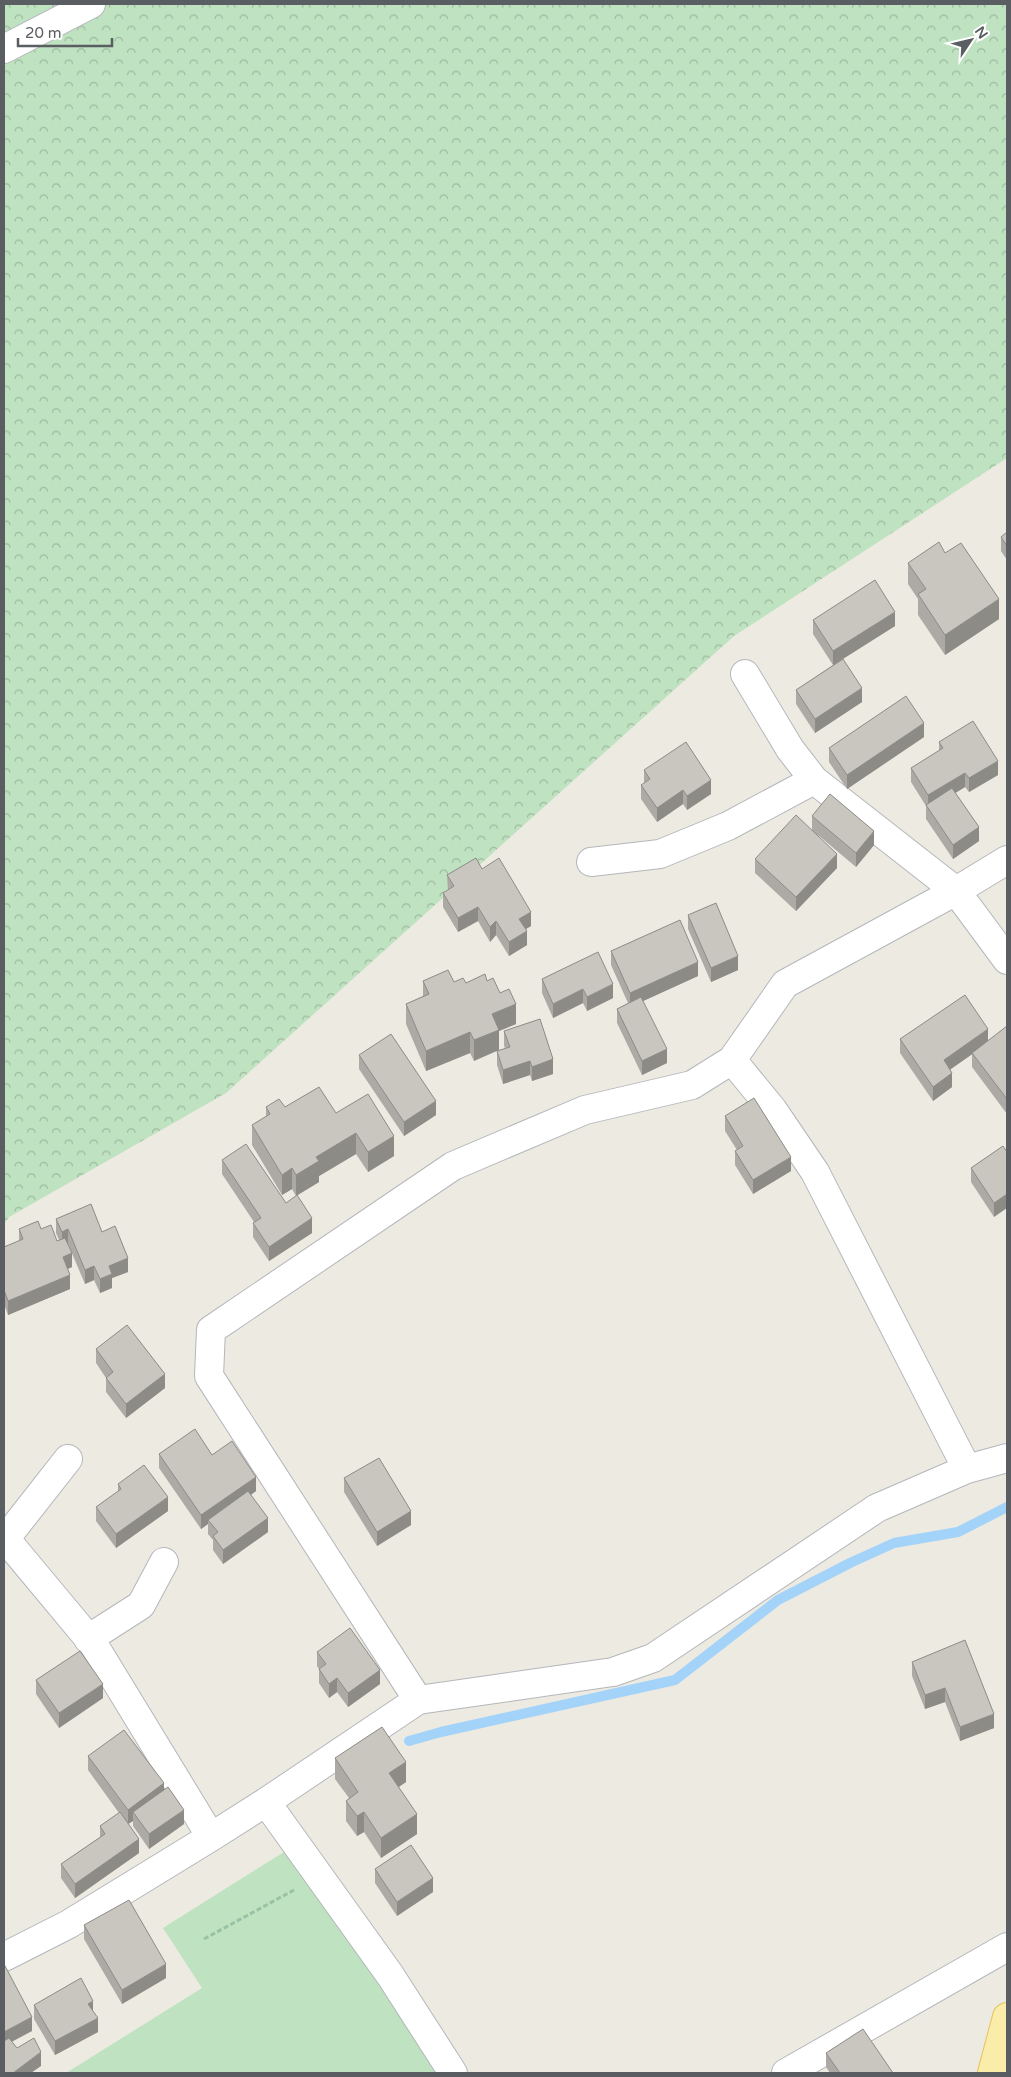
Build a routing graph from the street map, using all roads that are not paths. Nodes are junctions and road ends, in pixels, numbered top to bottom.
1 (91, 4) edge
2 (4, 49) edge
3 (745, 674) dead end
4 (814, 780) junction
5 (1007, 860) edge
6 (591, 862) dead end
7 (956, 891) junction
8 (1007, 960) edge
9 (732, 1060) junction
10 (1007, 1458) edge
11 (68, 1459) dead end
12 (967, 1469) junction
13 (5, 1538) edge
14 (164, 1562) dead end
15 (88, 1639) junction
16 (418, 1700) junction
17 (266, 1802) junction
18 (211, 1837) junction
19 (1007, 1947) edge
20 (4, 1957) edge
21 (1007, 2017) edge
22 (453, 2073) edge
23 (786, 2073) edge
24 (992, 2073) edge

1 - 2 street
3 - 4 street
4 - 6 street
4 - 7 street
5 - 7 street
7 - 8 street
7 - 9 street
9 - 12 street
9 - 16 street
10 - 12 street
11 - 13 street
12 - 16 street
13 - 15 street
14 - 15 street
15 - 18 street
16 - 17 street
17 - 18 street
17 - 22 street
18 - 20 street
19 - 23 street
21 - 24 main road

